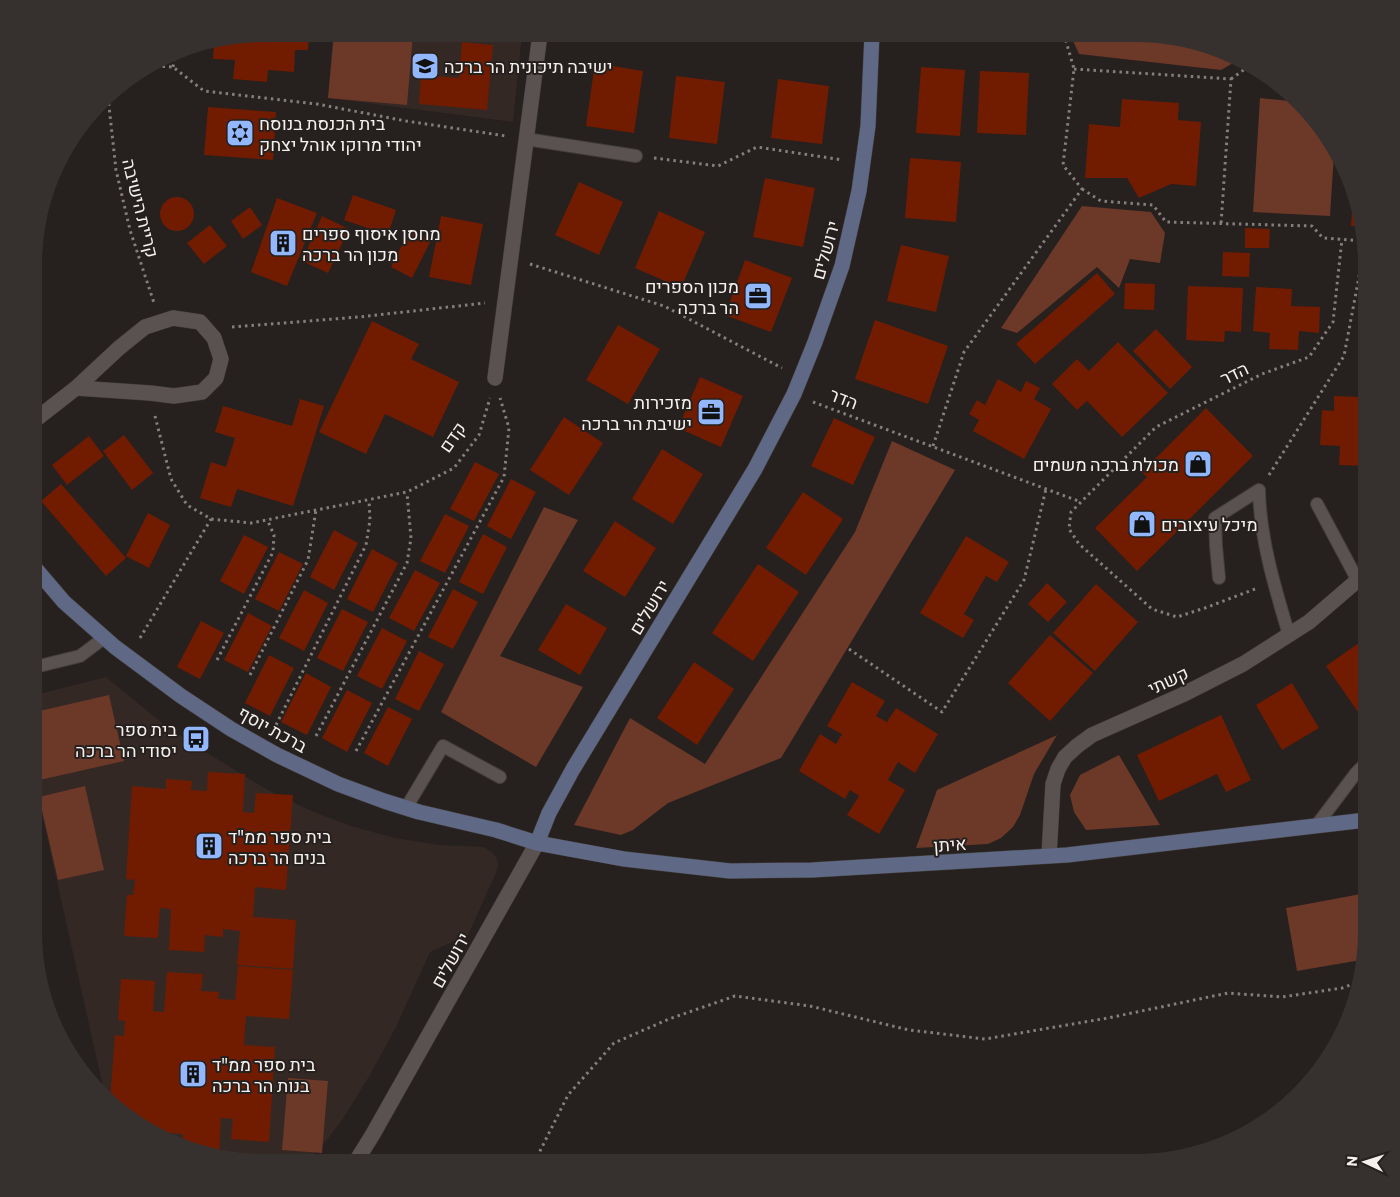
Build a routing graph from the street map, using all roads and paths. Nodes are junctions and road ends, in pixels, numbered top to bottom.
1 (539, 42) edge
2 (872, 42) edge
3 (1066, 42) edge
4 (174, 62) edge
5 (164, 66) edge
6 (173, 67) junction
7 (1074, 69) junction
8 (1243, 70) edge
9 (1231, 79) junction
10 (109, 107) edge
11 (526, 139) junction
12 (636, 156) joint
13 (863, 163) junction
14 (1082, 189) junction
15 (1221, 224) junction
16 (1342, 239) junction
17 (1356, 240) edge
18 (511, 258) junction
19 (1358, 282) edge
20 (505, 300) junction
21 (160, 322) junction
22 (206, 329) junction
23 (495, 378) junction
24 (800, 378) junction
25 (76, 388) junction
26 (150, 393) junction
27 (794, 394) junction
28 (42, 415) edge
29 (933, 446) junction
30 (1046, 488) junction
31 (1260, 490) junction
32 (407, 492) junction
33 (369, 500) junction
34 (1081, 502) junction
35 (1317, 504) dead end
36 (316, 510) junction
37 (211, 519) junction
38 (267, 519) junction
39 (1358, 571) edge
40 (42, 576) edge
41 (1220, 578) dead end
42 (1358, 580) edge
43 (1274, 582) junction
44 (1289, 635) junction
45 (104, 638) junction
46 (849, 649) dead end
47 (128, 657) junction
48 (217, 660) dead end
49 (42, 665) edge
50 (250, 674) dead end
51 (276, 725) dead end
52 (316, 736) dead end
53 (356, 751) dead end
54 (1358, 771) edge
55 (500, 777) dead end
56 (406, 808) junction
57 (1358, 821) edge
58 (1316, 826) junction
59 (537, 842) junction
60 (1049, 856) junction
61 (1351, 985) edge
62 (360, 1155) edge
63 (538, 1155) edge

1 - 11 street
2 - 13 street, ירושלים
3 - 7 path
4 - 6 path
5 - 6 path
6 - 11 path
7 - 9 path
7 - 14 path
8 - 9 path
9 - 15 path
10 - 21 path, קריית הישיבה
11 - 12 lane
11 - 18 street
12 - 13 path
13 - 24 street, ירושלים
14 - 15 path
14 - 29 path
15 - 16 path
16 - 17 path
16 - 34 path, הדר
18 - 20 street
18 - 24 path
19 - 31 path
20 - 22 path
20 - 23 street
21 - 22 street
21 - 25 street
22 - 26 street
23 - 32 path, קדם
23 - 53 path
24 - 27 street, ירושלים
25 - 26 street
25 - 28 street
26 - 37 path, קדם
27 - 29 path, הדר
27 - 59 street, ירושלים
29 - 30 path, הדר
30 - 34 path, הדר
30 - 46 path
31 - 41 lane
31 - 43 lane
32 - 33 path, קדם
32 - 52 path
33 - 36 path, קדם
33 - 51 path
34 - 43 path, הדר
35 - 39 lane
36 - 38 path, קדם
36 - 50 path
37 - 38 path, קדם
37 - 47 path
38 - 48 path
40 - 45 street, ברכת יוסף
42 - 44 street, קשתי
43 - 44 lane
44 - 60 street, קשתי
45 - 47 street, ברכת יוסף
45 - 49 lane
47 - 56 street, ברכת יוסף
54 - 58 lane
55 - 56 lane
56 - 59 street, ברכת יוסף
57 - 58 street, איתן
58 - 60 street, איתן
59 - 60 street, איתן
59 - 62 street, ירושלים
61 - 63 path

